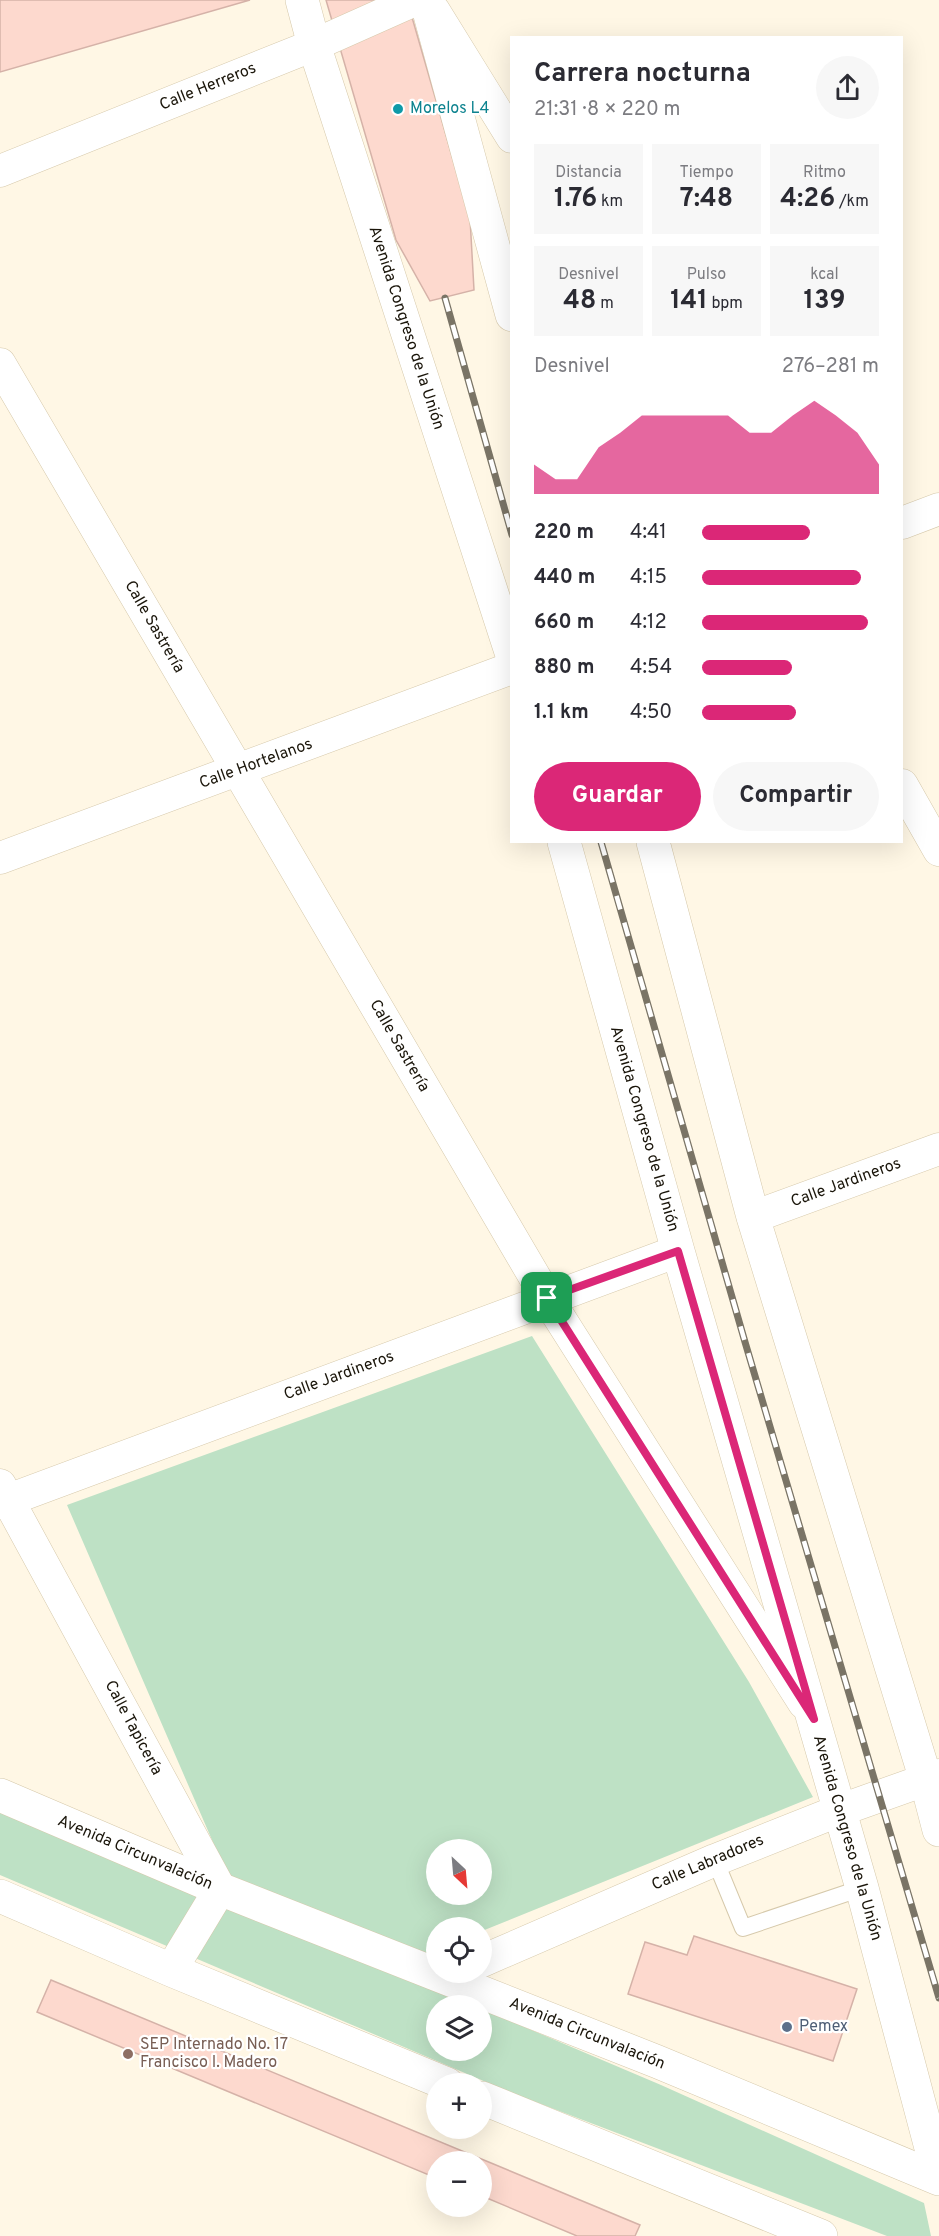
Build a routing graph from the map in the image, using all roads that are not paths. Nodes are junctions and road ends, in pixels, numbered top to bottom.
1 (302, 0) edge
2 (415, 0) edge
3 (426, 0) edge
4 (314, 45) junction
5 (510, 134) edge
6 (0, 171) edge
7 (510, 308) edge
8 (0, 364) edge
9 (939, 509) edge
10 (903, 523) edge
11 (510, 649) edge
12 (510, 669) edge
13 (238, 771) junction
14 (903, 787) edge
15 (564, 843) edge
16 (653, 843) edge
17 (939, 850) edge
18 (0, 858) edge
19 (939, 1149) edge
20 (753, 1217) junction
21 (678, 1251) junction
22 (547, 1298) junction
23 (2, 1496) edge
24 (814, 1719) junction
25 (933, 1778) edge
26 (0, 1795) edge
27 (838, 1811) junction
28 (939, 1830) edge
29 (715, 1860) junction
30 (862, 1888) junction
31 (220, 1889) junction
32 (0, 1896) edge
33 (492, 1957) edge
34 (426, 1966) edge
35 (171, 1970) junction
36 (468, 1983) edge
37 (426, 2075) edge
38 (492, 2102) edge
39 (939, 2178) edge
40 (821, 2236) edge

1 - 4 main road, Avenida Congreso de la Unión
2 - 4 street, Calle Herreros
3 - 5 street
3 - 7 main road
4 - 6 street, Calle Herreros
4 - 11 main road, Avenida Congreso de la Unión
8 - 13 street, Calle Sastrería
9 - 10 street
12 - 13 street, Calle Hortelanos
13 - 18 street, Calle Hortelanos
13 - 22 street, Calle Sastrería
14 - 17 street
15 - 21 main road, Avenida Congreso de la Unión
16 - 20 main road
19 - 20 street, Calle Jardineros
20 - 25 main road
21 - 22 street, Calle Jardineros
21 - 24 main road, Avenida Congreso de la Unión
22 - 23 street, Calle Jardineros
22 - 24 street, Calle Sastrería
23 - 31 street, Calle Tapicería
24 - 27 main road, Avenida Congreso de la Unión
25 - 27 street, Calle Labradores
25 - 28 main road
26 - 31 main road, Avenida Circunvalación
27 - 29 street, Calle Labradores
27 - 30 main road, Avenida Congreso de la Unión
29 - 30 lane
29 - 33 street, Calle Labradores
30 - 39 main road, Avenida Congreso de la Unión
31 - 34 main road, Avenida Circunvalación
31 - 35 street
32 - 35 main road
35 - 37 main road
36 - 39 main road, Avenida Circunvalación
38 - 40 main road

